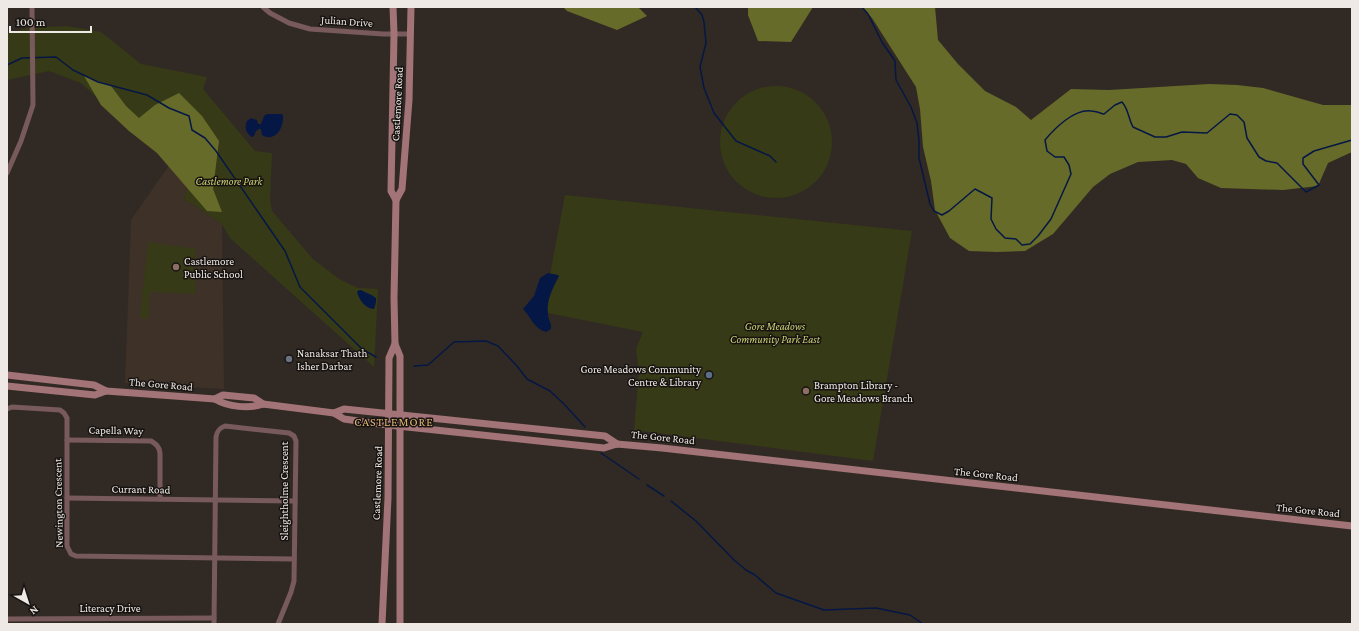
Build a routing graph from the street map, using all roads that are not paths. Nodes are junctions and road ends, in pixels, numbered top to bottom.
1 (32, 7) edge
2 (263, 7) edge
3 (393, 7) edge
4 (411, 7) edge
5 (394, 34) junction
6 (410, 34) junction
7 (7, 173) edge
8 (396, 200) junction
9 (395, 344) junction
10 (7, 375) edge
11 (7, 386) edge
12 (106, 391) junction
13 (7, 409) edge
14 (334, 413) junction
15 (389, 414) junction
16 (400, 415) junction
17 (389, 425) junction
18 (400, 426) junction
19 (566, 432) junction
20 (67, 440) junction
21 (565, 444) junction
22 (617, 444) junction
23 (67, 498) junction
24 (160, 499) junction
25 (215, 499) junction
26 (295, 501) junction
27 (1352, 526) edge
28 (214, 558) junction
29 (294, 559) junction
30 (7, 619) edge
31 (68, 621) edge
32 (137, 621) edge
33 (214, 621) edge
34 (278, 624) edge
35 (382, 624) edge
36 (400, 624) edge

1 - 7 street
2 - 5 street, Julian Drive
3 - 5 main road, Castlemore Road
4 - 6 main road, Castlemore Road
5 - 6 street, Julian Drive
5 - 8 main road, Castlemore Road
6 - 8 main road, Castlemore Road
8 - 9 main road, Castlemore Road
9 - 15 main road, Castlemore Road
9 - 16 main road, Castlemore Road
10 - 12 main road, The Gore Road
11 - 12 main road, The Gore Road
12 - 14 main road, The Gore Road
13 - 20 street, Newington Crescent
14 - 15 main road, The Gore Road
14 - 17 main road, The Gore Road
15 - 16 main road, The Gore Road
15 - 17 main road, Castlemore Road
16 - 18 main road, Castlemore Road
16 - 19 main road, The Gore Road
17 - 18 main road, The Gore Road
17 - 35 main road, Castlemore Road
18 - 21 main road, The Gore Road
18 - 36 main road, Castlemore Road
19 - 21 main road
19 - 22 main road, The Gore Road
20 - 23 street, Newington Crescent
20 - 24 street, Capella Way
21 - 22 main road, The Gore Road
22 - 27 main road, The Gore Road
23 - 24 street, Currant Road
23 - 28 street, Newington Crescent
24 - 25 street, Currant Road
25 - 26 street, Currant Road
25 - 26 street, Sleightholme Crescent
25 - 28 street, Sleightholme Crescent
26 - 29 street, Sleightholme Crescent
28 - 29 street
28 - 33 street, Sleightholme Crescent
29 - 34 street, Sleightholme Crescent
30 - 31 street, Literacy Drive
31 - 32 street, Literacy Drive
32 - 33 street, Literacy Drive

